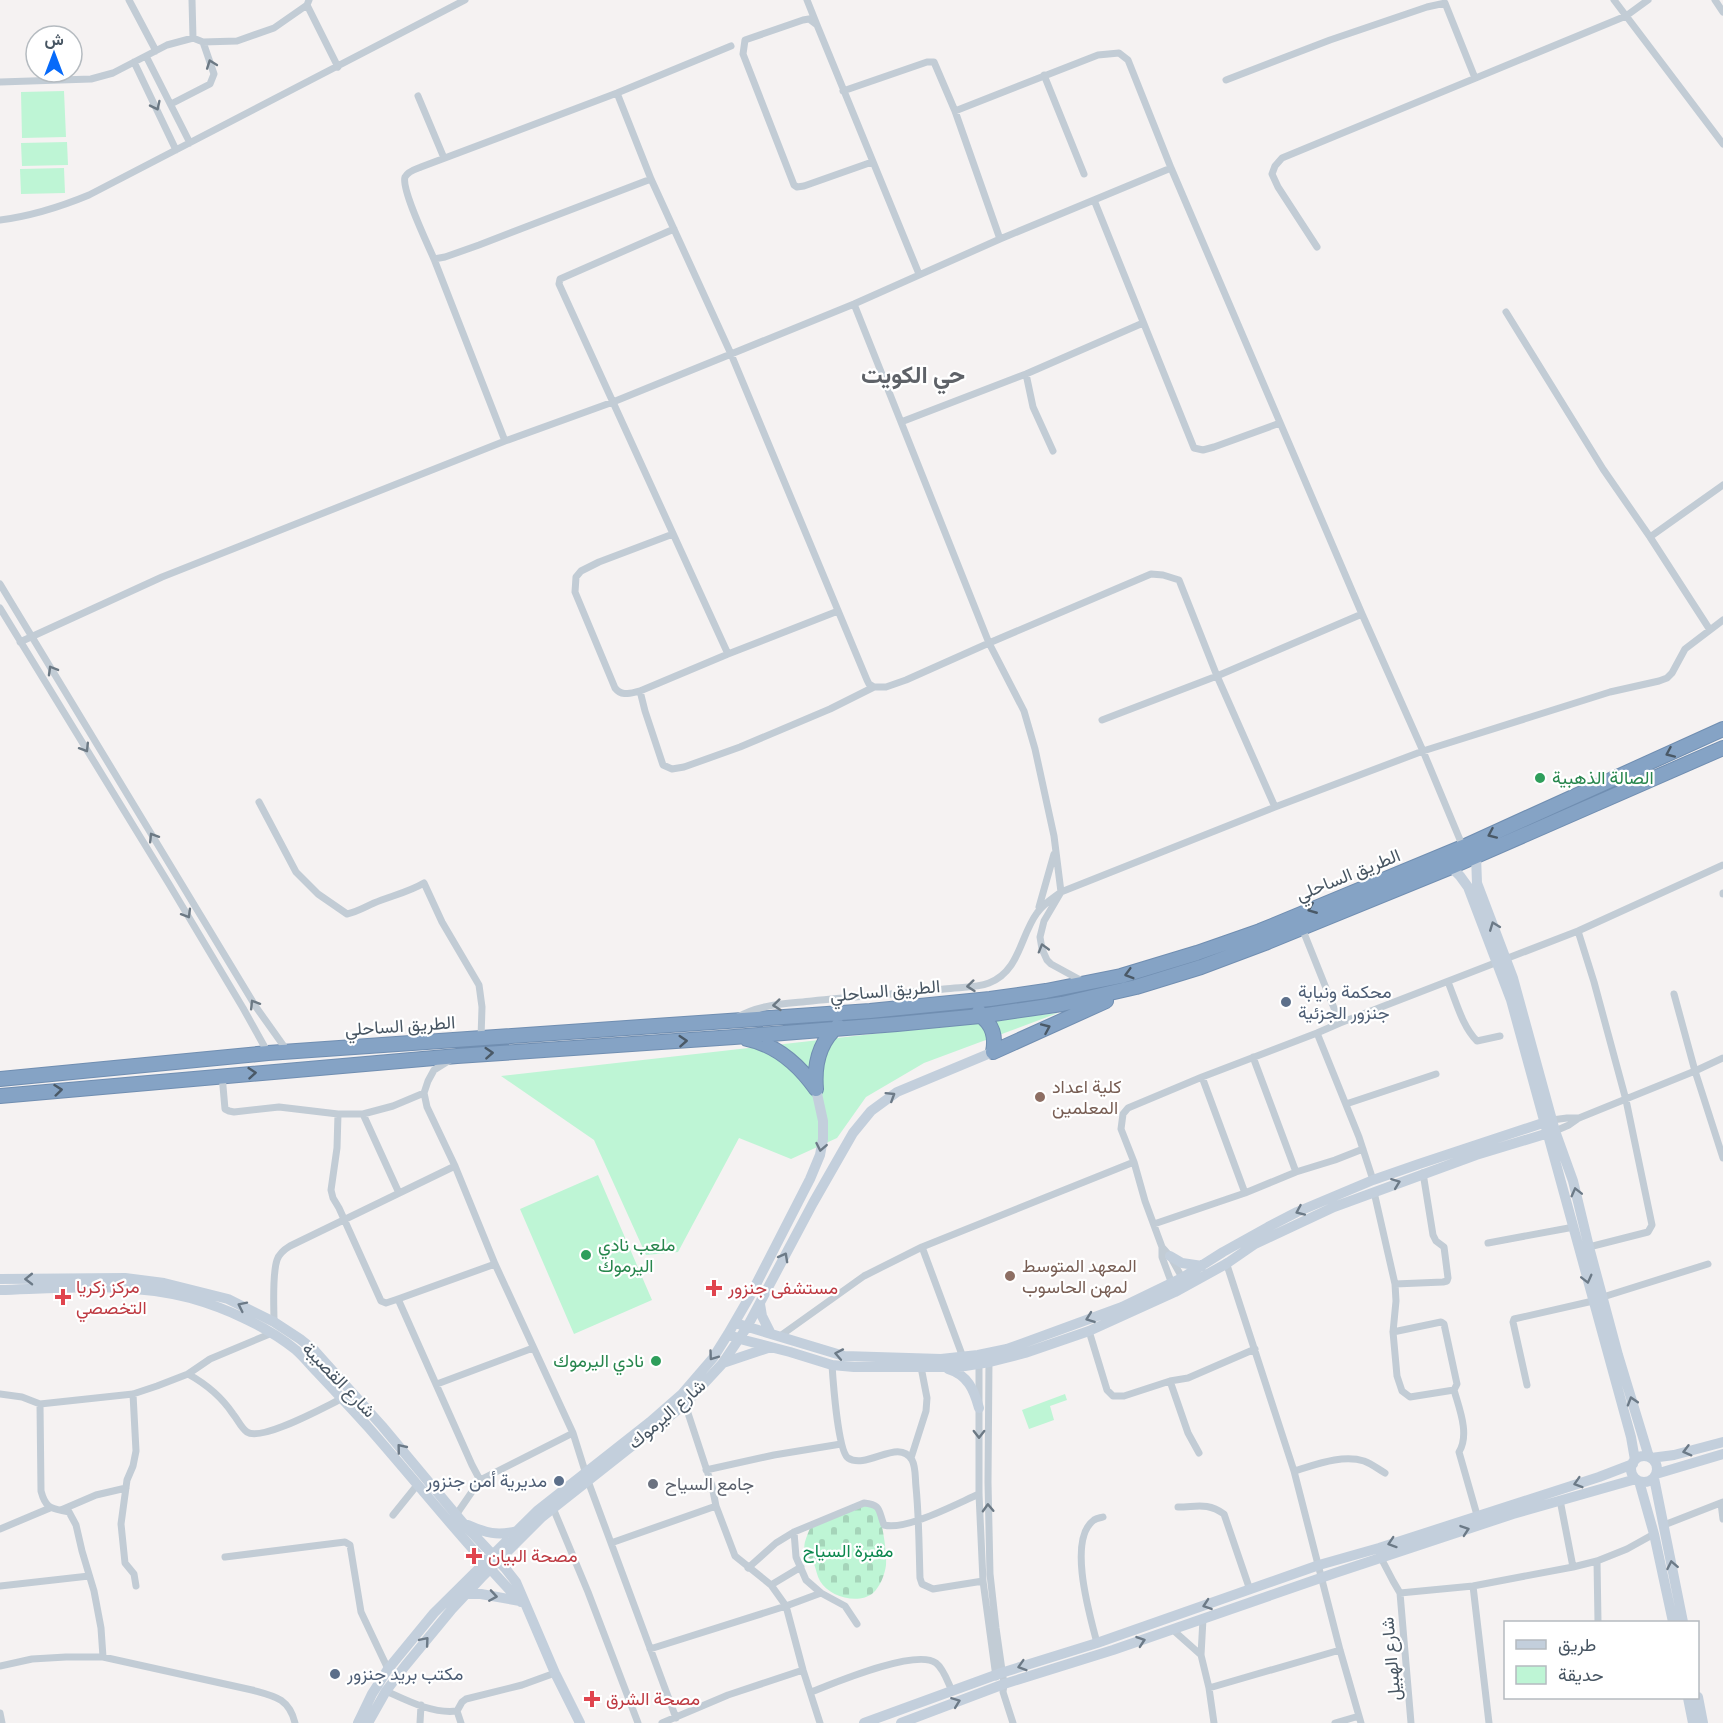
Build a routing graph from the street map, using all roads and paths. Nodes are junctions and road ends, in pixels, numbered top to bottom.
1 (129, 0) edge
2 (192, 0) edge
3 (465, 0) edge
4 (807, 0) edge
5 (1614, 0) edge
6 (1648, 0) edge
7 (1715, 0) edge
8 (1448, 1) edge
9 (308, 3) edge
10 (1723, 12) edge
11 (1626, 16) junction
12 (817, 24) junction
13 (193, 38) junction
14 (203, 42) junction
15 (731, 46) dead end
16 (156, 51) junction
17 (146, 56) junction
18 (134, 62) junction
19 (338, 67) junction
20 (1044, 75) junction
21 (1475, 78) junction
22 (1226, 80) dead end
23 (0, 82) edge
24 (843, 91) junction
25 (617, 93) junction
26 (418, 96) dead end
27 (171, 104) junction
28 (956, 111) junction
29 (190, 142) junction
30 (1723, 144) edge
31 (176, 150) junction
32 (444, 158) junction
33 (872, 162) junction
34 (1171, 168) junction
35 (1084, 174) dead end
36 (651, 179) junction
37 (1094, 200) junction
38 (0, 220) edge
39 (674, 229) junction
40 (1000, 239) junction
41 (1317, 247) dead end
42 (434, 259) junction
43 (919, 274) junction
44 (854, 304) junction
45 (1506, 312) dead end
46 (1143, 322) junction
47 (730, 354) junction
48 (1026, 374) junction
49 (613, 402) junction
50 (901, 422) junction
51 (1280, 423) junction
52 (504, 441) junction
53 (1053, 452) dead end
54 (1723, 485) edge
55 (673, 534) junction
56 (1650, 537) junction
57 (0, 584) edge
58 (0, 608) edge
59 (838, 611) junction
60 (1362, 614) junction
61 (1723, 620) edge
62 (1710, 630) junction
63 (32, 635) junction
64 (20, 642) junction
65 (989, 643) junction
66 (728, 654) junction
67 (1216, 676) junction
68 (874, 687) junction
69 (640, 691) junction
70 (1102, 720) dead end
71 (1723, 729) edge
72 (1723, 748) edge
73 (1423, 751) junction
74 (259, 802) dead end
75 (1275, 807) junction
76 (1463, 847) junction
77 (1056, 849) junction
78 (1476, 856) junction
79 (1723, 865) edge
80 (1451, 867) junction
81 (1472, 885) junction
82 (1061, 892) junction
83 (1038, 911) junction
84 (1302, 928) junction
85 (1578, 931) junction
86 (1502, 960) junction
87 (1448, 982) junction
88 (1086, 983) junction
89 (1136, 987) junction
90 (1674, 993) dead end
91 (976, 1001) junction
92 (870, 1011) junction
93 (980, 1016) junction
94 (731, 1021) junction
95 (1340, 1023) junction
96 (836, 1028) junction
97 (1317, 1033) junction
98 (1500, 1036) dead end
99 (734, 1037) junction
100 (481, 1038) junction
101 (288, 1052) junction
102 (993, 1052) junction
103 (268, 1053) junction
104 (457, 1056) junction
105 (1253, 1057) junction
106 (1723, 1058) edge
107 (1695, 1071) junction
108 (1436, 1074) dead end
109 (222, 1076) junction
110 (1202, 1077) junction
111 (0, 1079) edge
112 (816, 1089) junction
113 (424, 1093) junction
114 (0, 1096) edge
115 (1626, 1100) junction
116 (1346, 1104) junction
117 (338, 1114) junction
118 (363, 1114) junction
119 (1550, 1127) junction
120 (1363, 1149) junction
121 (1723, 1158) edge
122 (1134, 1162) junction
123 (455, 1166) junction
124 (1296, 1173) junction
125 (1423, 1173) junction
126 (1373, 1186) junction
127 (399, 1193) junction
128 (1245, 1193) junction
129 (344, 1221) junction
130 (1154, 1224) junction
131 (1574, 1227) junction
132 (1488, 1243) dead end
133 (922, 1247) junction
134 (1162, 1247) junction
135 (1589, 1247) junction
136 (1223, 1252) junction
137 (1170, 1256) junction
138 (495, 1264) junction
139 (1226, 1264) junction
140 (1708, 1264) dead end
141 (1203, 1266) junction
142 (0, 1279) edge
143 (1179, 1284) junction
144 (1395, 1284) junction
145 (0, 1290) edge
146 (398, 1299) junction
147 (1598, 1299) junction
148 (760, 1303) junction
149 (735, 1323) junction
150 (747, 1327) junction
151 (273, 1328) junction
152 (1089, 1331) junction
153 (1393, 1332) junction
154 (728, 1334) junction
155 (776, 1335) junction
156 (740, 1339) junction
157 (772, 1347) junction
158 (534, 1348) junction
159 (1255, 1350) junction
160 (984, 1358) junction
161 (964, 1361) junction
162 (722, 1364) junction
163 (831, 1365) junction
164 (921, 1367) junction
165 (936, 1367) junction
166 (188, 1374) junction
167 (1170, 1381) junction
168 (437, 1384) junction
169 (1527, 1385) dead end
170 (1454, 1390) junction
171 (0, 1394) edge
172 (133, 1394) junction
173 (343, 1398) junction
174 (40, 1404) junction
175 (685, 1404) junction
176 (979, 1408) junction
177 (573, 1432) junction
178 (1723, 1442) edge
179 (841, 1444) junction
180 (1198, 1453) dead end
181 (1723, 1454) edge
182 (1650, 1457) junction
183 (911, 1458) junction
184 (1634, 1462) junction
185 (706, 1470) junction
186 (1294, 1471) junction
187 (1385, 1473) dead end
188 (587, 1476) junction
189 (1655, 1476) junction
190 (480, 1480) junction
191 (1638, 1480) junction
192 (418, 1484) junction
193 (126, 1488) junction
194 (979, 1494) junction
195 (1560, 1500) junction
196 (1722, 1503) edge
197 (716, 1506) junction
198 (1178, 1507) dead end
199 (50, 1508) junction
200 (553, 1508) junction
201 (61, 1510) junction
202 (393, 1515) dead end
203 (1477, 1515) junction
204 (1103, 1517) dead end
205 (1723, 1518) edge
206 (460, 1519) junction
207 (919, 1520) junction
208 (1664, 1525) junction
209 (0, 1529) edge
210 (517, 1531) junction
211 (794, 1532) junction
212 (1654, 1534) junction
213 (611, 1544) junction
214 (225, 1557) dead end
215 (1381, 1558) junction
216 (1597, 1561) junction
217 (491, 1562) junction
218 (1319, 1565) junction
219 (801, 1567) junction
220 (1573, 1567) junction
221 (748, 1568) junction
222 (89, 1576) junction
223 (1322, 1579) junction
224 (983, 1581) junction
225 (771, 1585) junction
226 (0, 1586) edge
227 (136, 1586) dead end
228 (1473, 1586) junction
229 (1250, 1590) junction
230 (821, 1593) junction
231 (1400, 1593) junction
232 (466, 1594) junction
233 (524, 1605) junction
234 (786, 1606) junction
235 (1203, 1619) junction
236 (1598, 1621) edge
237 (1673, 1621) edge
238 (1683, 1621) edge
239 (857, 1624) dead end
240 (1173, 1630) junction
241 (1097, 1643) junction
242 (650, 1650) junction
243 (1340, 1650) junction
244 (1201, 1655) junction
245 (103, 1657) junction
246 (0, 1666) edge
247 (388, 1669) junction
248 (803, 1670) junction
249 (555, 1673) junction
250 (998, 1674) junction
251 (1001, 1688) junction
252 (1209, 1688) junction
253 (386, 1691) junction
254 (952, 1691) junction
255 (811, 1692) junction
256 (1688, 1699) edge
257 (1698, 1699) edge
258 (421, 1705) junction
259 (457, 1711) junction
260 (0, 1713) edge
261 (676, 1718) junction
262 (1360, 1720) edge
263 (2, 1723) edge
264 (295, 1723) edge
265 (358, 1723) edge
266 (368, 1723) edge
267 (420, 1723) edge
268 (461, 1723) edge
269 (580, 1723) edge
270 (638, 1723) edge
271 (662, 1723) edge
272 (820, 1723) edge
273 (864, 1723) edge
274 (901, 1723) edge
275 (1013, 1723) edge
276 (1214, 1723) edge
277 (1335, 1723) edge
278 (1411, 1723) edge
279 (1489, 1723) edge
280 (1693, 1723) edge
281 (1703, 1723) edge

1 - 16 street
2 - 13 street
3 - 19 street
4 - 12 street
5 - 11 street
6 - 11 street
7 - 10 street
8 - 21 street
8 - 22 street
9 - 14 street
9 - 19 street
11 - 21 street
11 - 30 street
12 - 24 street
12 - 33 street
13 - 14 street
13 - 16 street
27 -> 14 street
15 - 25 street
16 - 17 street
17 - 18 street
17 - 27 street
18 - 23 street
18 -> 31 street
19 - 29 street
20 - 28 street
20 - 34 street
20 - 35 street
21 - 41 street
24 - 28 street
24 - 33 street
25 - 32 street
25 - 36 street
26 - 32 street
27 - 29 street
28 - 40 street
29 - 31 street
31 - 38 street
32 - 42 street
33 - 43 street
34 - 37 street
34 - 51 street
36 - 39 street
36 - 42 street
37 - 40 street
37 - 46 street
39 - 47 street
39 - 49 street
40 - 43 street
42 - 52 street
43 - 44 street
44 - 47 street
44 - 50 street
45 - 56 street
46 - 48 street
46 - 51 street
47 - 49 street
47 - 59 street
48 - 50 street
48 - 53 street
49 - 52 street
49 - 55 street
50 - 65 street
51 - 60 street
52 - 63 street
54 - 56 street
55 - 66 street
55 - 69 street
56 - 62 street
57 - 63 street
58 - 64 street
59 - 66 street
59 - 68 street
60 - 67 street
60 - 73 street
61 - 62 street
62 - 73 street
63 - 64 street
101 -> 63 street
64 -> 103 street
65 - 67 street
65 - 68 street
65 - 77 street
66 - 69 street
67 - 70 street
67 - 75 street
68 - 69 street
71 -> 76 highway, الطريق الساحلي
72 - 78 highway, الطريق الساحلي
73 - 75 street
73 - 76 street
74 - 100 street
75 - 82 street
76 -> 88 highway, الطريق الساحلي
77 - 82 street
77 - 83 street
78 - 80 highway, الطريق الساحلي
78 - 81 street
79 - 85 street
80 - 81 street
80 - 84 highway, الطريق الساحلي
81 - 86 street
82 - 83 street
88 -> 82 street
83 -> 94 street
84 - 89 highway, الطريق الساحلي
84 - 95 street
85 - 86 street
85 - 115 street
86 - 87 street
86 - 119 street
87 - 95 street
87 - 98 street
88 - 91 highway, الطريق الساحلي
89 - 93 highway, الطريق الساحلي
102 -> 89 highway
90 - 107 street
91 - 92 highway, الطريق الساحلي
91 - 93 highway
92 - 94 highway, الطريق الساحلي
92 - 96 highway
93 - 96 highway, الطريق الساحلي
93 - 102 highway
94 - 100 highway, الطريق الساحلي
95 - 97 street
96 - 99 highway, الطريق الساحلي
96 - 112 highway
97 - 105 street
97 - 116 street
104 -> 99 highway, الطريق الساحلي
99 - 112 highway
100 - 101 highway, الطريق الساحلي
101 - 103 highway, الطريق الساحلي
148 -> 102 street, شارع اليرموك
103 - 111 highway, الطريق الساحلي
109 -> 104 highway, الطريق الساحلي
104 - 113 street
105 - 110 street
105 - 124 street
106 - 107 street
107 - 115 street
107 - 121 street
108 - 116 street
114 -> 109 highway, الطريق الساحلي
109 - 117 street
110 - 122 street
110 - 128 street
112 -> 149 street, شارع اليرموك
113 - 118 street
113 - 123 street
115 - 119 street
115 - 135 street
116 - 120 street
117 - 118 street
117 - 129 street
118 - 127 street
119 - 125 street
119 - 126 street
119 - 131 street
135 -> 119 street
120 - 124 street
120 - 126 street
122 - 130 street
122 - 133 street
123 - 127 street
123 - 138 street
124 - 128 street
126 -> 125 street
125 - 144 street
126 -> 136 street
126 - 139 street
126 - 144 street
127 - 129 street
128 - 130 street
129 - 146 street
129 - 151 street
130 - 134 street
131 - 132 street
131 -> 147 street
133 - 155 street
133 - 161 street
134 - 137 street
134 - 143 street
135 - 147 street
136 - 139 street
136 - 141 street
137 - 141 street
137 - 143 street
138 - 146 street
138 - 158 street
139 - 143 street
139 - 159 street
140 - 147 street
141 - 143 street
151 -> 142 street, شارع القصيبة
143 - 152 street
143 -> 160 street
144 - 153 street
145 - 151 street
146 - 168 street
147 - 169 street
182 -> 147 street
147 - 184 street
148 - 150 street, شارع اليرموك
148 - 155 street
149 - 150 street
149 - 154 street, شارع اليرموك
150 - 155 street
150 - 156 street, شارع اليرموك
151 - 166 street
151 - 173 street
206 -> 151 street, شارع القصيبة
152 - 160 street
152 - 167 street
153 - 170 street
153 - 170 street
154 - 156 street
154 -> 188 street, شارع اليرموك
161 -> 155 street
156 - 157 street
156 - 162 street, شارع اليرموك
157 - 162 street
157 - 163 street
158 - 168 street
158 - 177 street
159 - 167 street
159 - 186 street
160 - 161 street
160 - 176 street
250 -> 160 street
161 - 165 street
162 - 175 street, شارع اليرموك
163 - 164 street
163 - 179 street
164 - 165 street
164 - 183 street
165 - 176 street
166 - 172 street
166 - 173 street
167 - 180 street
168 - 190 street
170 - 203 street
171 - 174 street
172 - 174 street
172 - 193 street
173 - 192 street
174 - 199 street
175 - 185 street
175 - 188 street, شارع اليرموك
176 -> 194 street
177 - 188 street
177 - 190 street
178 -> 182 street
179 - 183 street
179 - 185 street
181 - 189 street
182 - 184 street
182 - 189 street
183 - 207 street
184 - 191 street
184 -> 203 street
185 - 197 street
186 - 187 street
186 - 218 street
188 - 200 street, شارع اليرموك
188 - 210 street, شارع اليرموك
188 - 213 street
189 - 191 street
189 - 208 street
190 - 206 street
191 - 195 street
191 - 212 street
192 - 202 street
192 - 217 street
193 - 201 street
193 - 227 street
194 - 207 street
194 - 224 street
215 -> 195 street
195 - 220 street
196 - 205 street
196 - 208 street
197 - 213 street
197 - 221 street
198 - 229 street
199 - 201 street
199 - 209 street
200 - 217 street, شارع اليرموك
200 - 270 street
201 - 222 street
203 -> 218 street
204 - 241 street
206 - 210 street
206 - 217 street, شارع القصيبة
207 - 211 street
207 - 224 street
238 -> 208 street
210 - 217 street, شارع اليرموك
211 - 219 street
211 - 221 street
212 - 216 street
212 - 237 street
213 - 242 street
214 - 247 street
215 - 223 street
215 - 231 street
216 - 220 street
216 - 236 street
217 - 232 street, شارع اليرموك
217 - 233 street
217 - 247 street, شارع اليرموك
218 - 223 street
218 - 229 street
219 - 225 street
219 - 230 street
220 - 228 street
221 - 225 street
222 - 226 street
222 - 245 street
223 - 235 street
223 - 243 street
224 - 250 street
225 - 234 street
228 - 231 street
228 - 279 street
229 -> 241 street
230 - 234 street
230 - 239 street
231 - 278 street, شارع الهبيل
232 -> 233 street
253 -> 232 street, شارع اليرموك
233 - 249 street
234 - 242 street
234 - 248 street
235 - 240 street
235 - 244 street
240 - 244 street
251 -> 240 street
241 -> 250 street
242 - 261 street
243 - 252 street
243 - 262 street
244 - 252 street
245 - 246 street
245 - 264 street
247 - 265 street, شارع اليرموك
248 - 255 street
248 - 261 street
249 - 259 street
249 - 269 street
250 - 251 street
250 - 254 street
274 -> 251 street
251 - 275 street
252 - 276 street
253 - 258 street
253 - 266 street, شارع اليرموك
254 - 255 street
254 - 273 street
255 - 272 street
256 - 280 street
257 - 281 street
258 - 259 street
258 - 267 street
259 - 268 street
260 - 263 street
261 - 271 street
262 - 277 street

